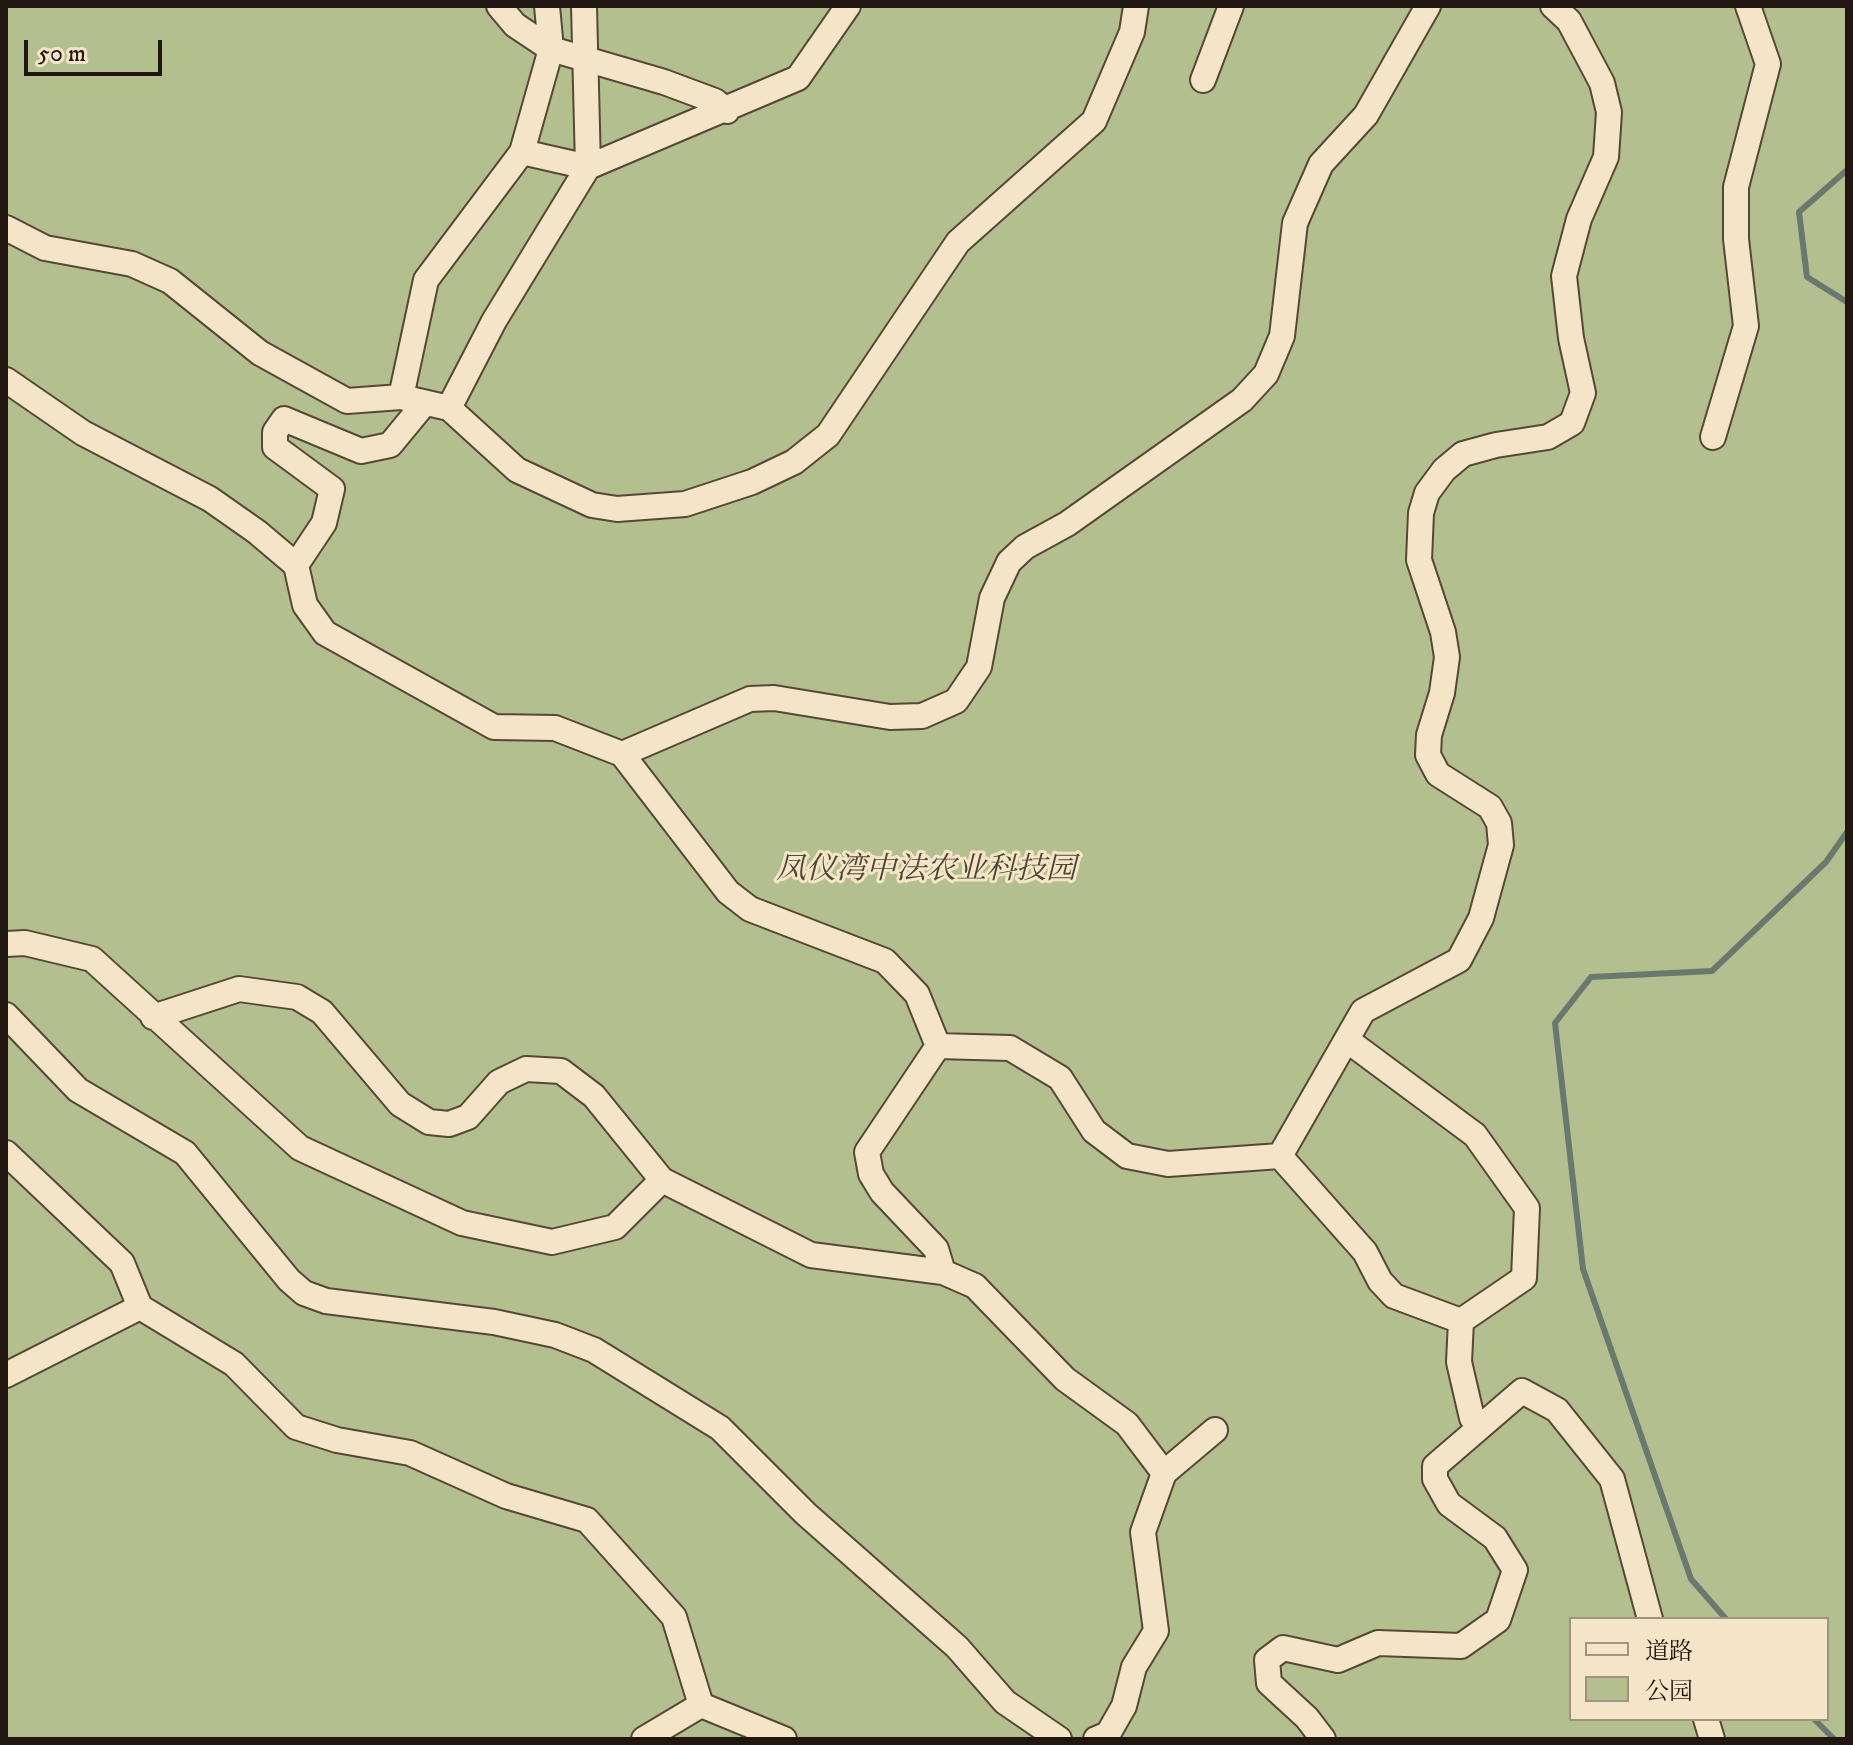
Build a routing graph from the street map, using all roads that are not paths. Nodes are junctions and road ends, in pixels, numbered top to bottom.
1 (499, 6) edge
2 (547, 6) edge
3 (584, 6) edge
4 (848, 6) edge
5 (1136, 6) edge
6 (1231, 6) edge
7 (1428, 6) edge
8 (1553, 6) edge
9 (1748, 6) edge
10 (551, 49) junction
11 (585, 59) junction
12 (1203, 80) dead end
13 (727, 111) junction
14 (522, 152) junction
15 (588, 167) junction
16 (6, 228) edge
17 (6, 380) edge
18 (412, 401) junction
19 (449, 408) junction
20 (1713, 437) dead end
21 (296, 565) junction
22 (622, 754) junction
23 (6, 944) edge
24 (6, 1015) edge
25 (153, 1017) junction
26 (1347, 1040) junction
27 (938, 1046) junction
28 (6, 1153) edge
29 (1280, 1156) junction
30 (662, 1180) junction
31 (943, 1272) junction
32 (140, 1307) junction
33 (1461, 1321) junction
34 (6, 1375) edge
35 (1479, 1427) junction
36 (1215, 1430) dead end
37 (1164, 1473) junction
38 (1649, 1617) edge
39 (701, 1705) junction
40 (644, 1739) edge
41 (784, 1739) edge
42 (1059, 1739) edge
43 (1096, 1739) edge
44 (1323, 1739) edge

1 - 10 street
2 - 10 street
3 - 11 street
4 - 13 street
5 - 19 street
6 - 12 street
7 - 22 street
8 - 26 street
9 - 20 street
10 - 11 street
10 - 14 street
11 - 13 street
11 - 15 street
13 - 15 street
14 - 15 street
14 - 18 street
15 - 19 street
16 - 18 street
17 - 21 street
18 - 19 street
18 - 21 street
21 - 22 street
22 - 27 street
23 - 25 street
24 - 42 street
25 - 30 street
25 - 30 street
26 - 29 street
26 - 33 street
27 - 29 street
27 - 31 street
28 - 32 street
29 - 33 street
30 - 31 street
31 - 37 street
32 - 34 street
32 - 39 street
33 - 35 street
35 - 38 street
35 - 44 street
36 - 37 street
37 - 43 street
39 - 40 street
39 - 41 street

